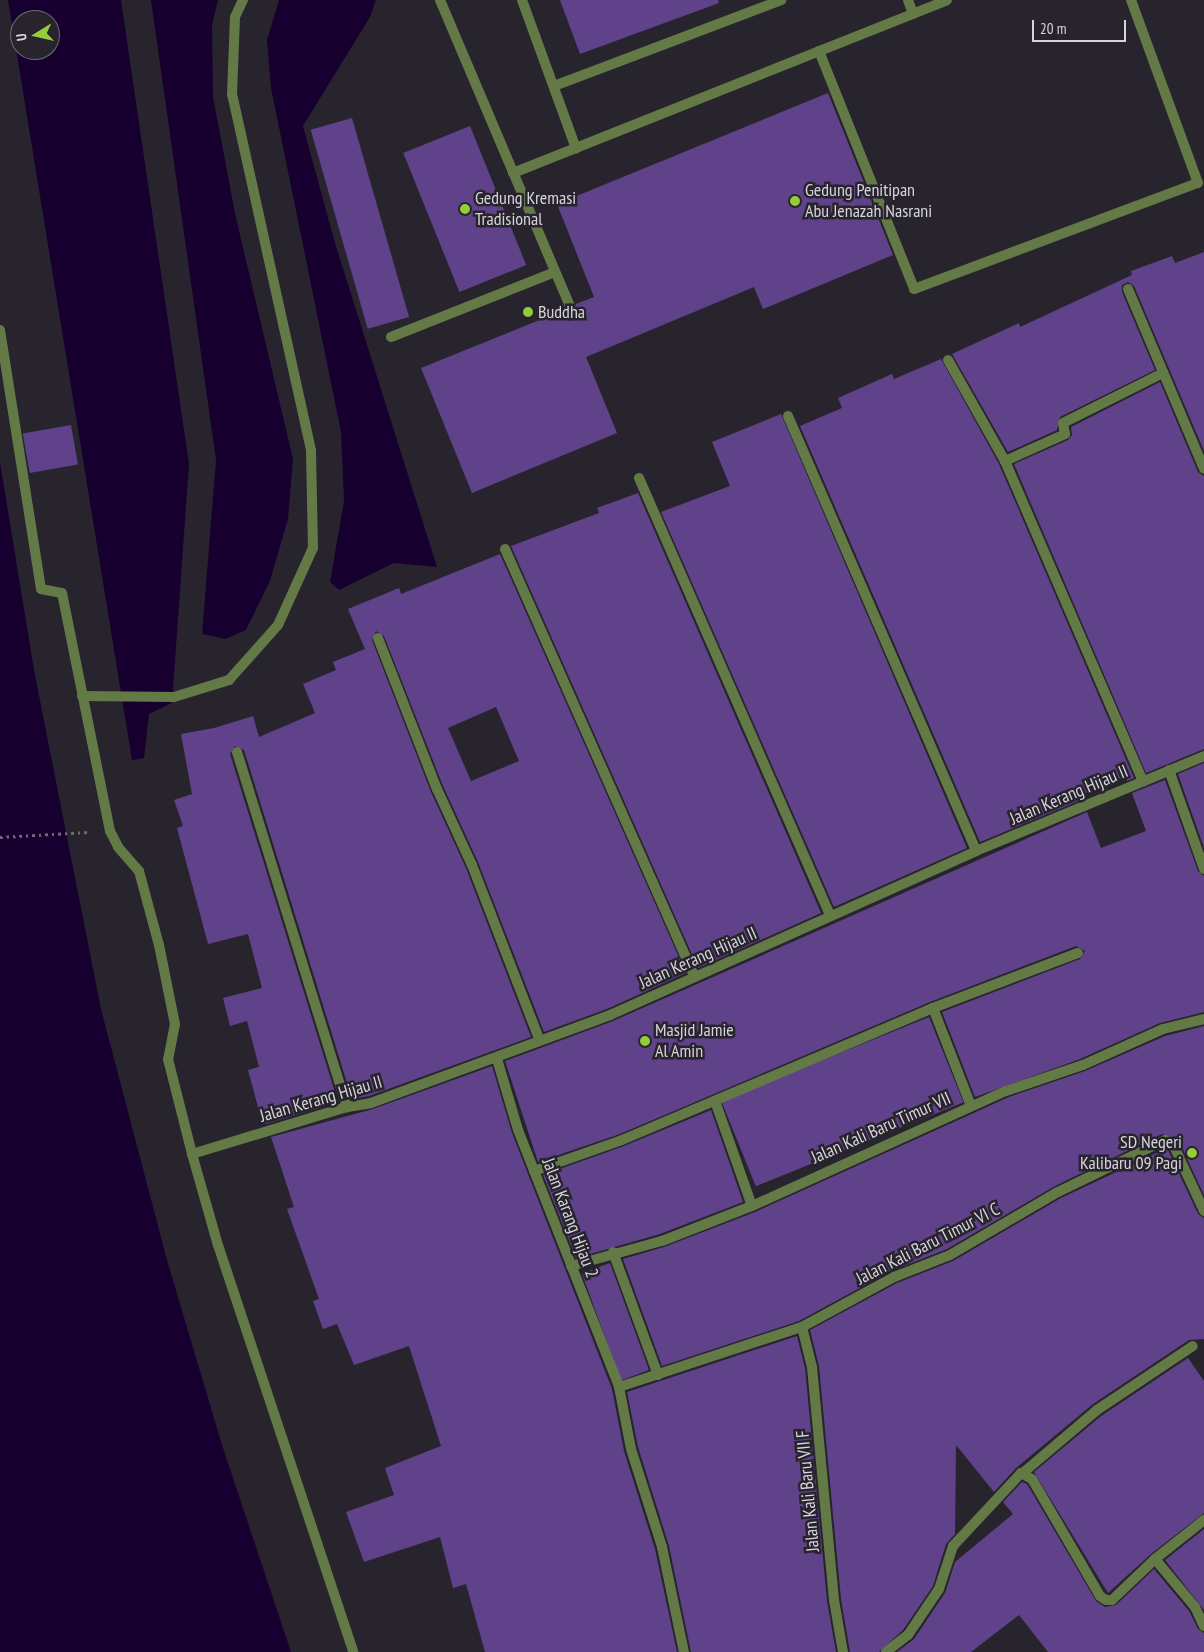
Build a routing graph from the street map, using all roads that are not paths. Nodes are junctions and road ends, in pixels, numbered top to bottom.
1 (243, 0) edge
2 (440, 0) edge
3 (522, 0) edge
4 (781, 0) edge
5 (908, 0) edge
6 (947, 0) edge
7 (1131, 0) edge
8 (913, 14) junction
9 (819, 51) junction
10 (554, 86) junction
11 (576, 148) junction
12 (513, 173) junction
13 (555, 272) junction
14 (1128, 289) dead end
15 (570, 306) dead end
16 (0, 330) edge
17 (391, 337) dead end
18 (948, 360) dead end
19 (1163, 373) junction
20 (788, 416) dead end
21 (1005, 461) junction
22 (1204, 469) edge
23 (639, 478) dead end
24 (505, 548) dead end
25 (378, 638) dead end
26 (82, 696) junction
27 (237, 752) dead end
28 (1204, 756) edge
29 (1169, 770) junction
30 (1143, 782) junction
31 (976, 851) junction
32 (1204, 869) edge
33 (830, 916) junction
34 (1078, 953) dead end
35 (695, 977) junction
36 (933, 1008) junction
37 (1204, 1019) edge
38 (539, 1039) junction
39 (497, 1059) junction
40 (715, 1100) junction
41 (971, 1106) junction
42 (347, 1107) junction
43 (192, 1154) junction
44 (534, 1171) junction
45 (752, 1206) junction
46 (1204, 1211) edge
47 (613, 1252) junction
48 (571, 1266) junction
49 (802, 1327) junction
50 (1193, 1346) dead end
51 (658, 1375) junction
52 (619, 1387) junction
53 (1024, 1472) junction
54 (1204, 1520) edge
55 (1155, 1559) junction
56 (1204, 1626) edge
57 (353, 1652) edge
58 (684, 1652) edge
59 (844, 1652) edge
60 (886, 1652) edge

1 - 26 street
2 - 12 street
3 - 10 street
4 - 10 street
5 - 8 street
6 - 8 street
7 - 9 street
8 - 9 street
9 - 11 street
10 - 11 street
11 - 12 street
12 - 13 street
13 - 15 street
13 - 17 street
14 - 19 street
16 - 26 street
18 - 21 street
19 - 21 street
19 - 22 street
20 - 31 street
21 - 30 street
23 - 33 street
24 - 35 street
25 - 38 street
26 - 43 street
27 - 42 street
28 - 29 street, Jalan Kerang Hijau II
29 - 30 street, Jalan Kerang Hijau II
29 - 32 street
30 - 31 street, Jalan Kerang Hijau II
31 - 33 street, Jalan Kerang Hijau II
33 - 35 street, Jalan Kerang Hijau II
34 - 36 street
35 - 38 street, Jalan Kerang Hijau II
36 - 40 street
36 - 41 street
37 - 41 street, Jalan Kali Baru Timur VII
38 - 39 street, Jalan Kerang Hijau II
39 - 42 street, Jalan Kerang Hijau II
39 - 44 street, Jalan Karang Hijau 2
40 - 44 street
40 - 45 street
41 - 45 street, Jalan Kali Baru Timur VII
42 - 43 street, Jalan Kerang Hijau II
43 - 57 street
44 - 48 street, Jalan Karang Hijau 2
45 - 47 street, Jalan Kali Baru Timur VII
46 - 49 street, Jalan Kali Baru Timur VI C
47 - 48 street, Jalan Kali Baru Timur VII
47 - 51 street
48 - 52 street, Jalan Karang Hijau 2
49 - 51 street, Jalan Kali Baru Timur VI C
49 - 59 street, Jalan Kali Baru VII F
50 - 53 street
51 - 52 street, Jalan Kali Baru Timur VI C
52 - 58 street, Jalan Karang Hijau 2
53 - 55 street
53 - 60 street
54 - 55 street
55 - 56 street

